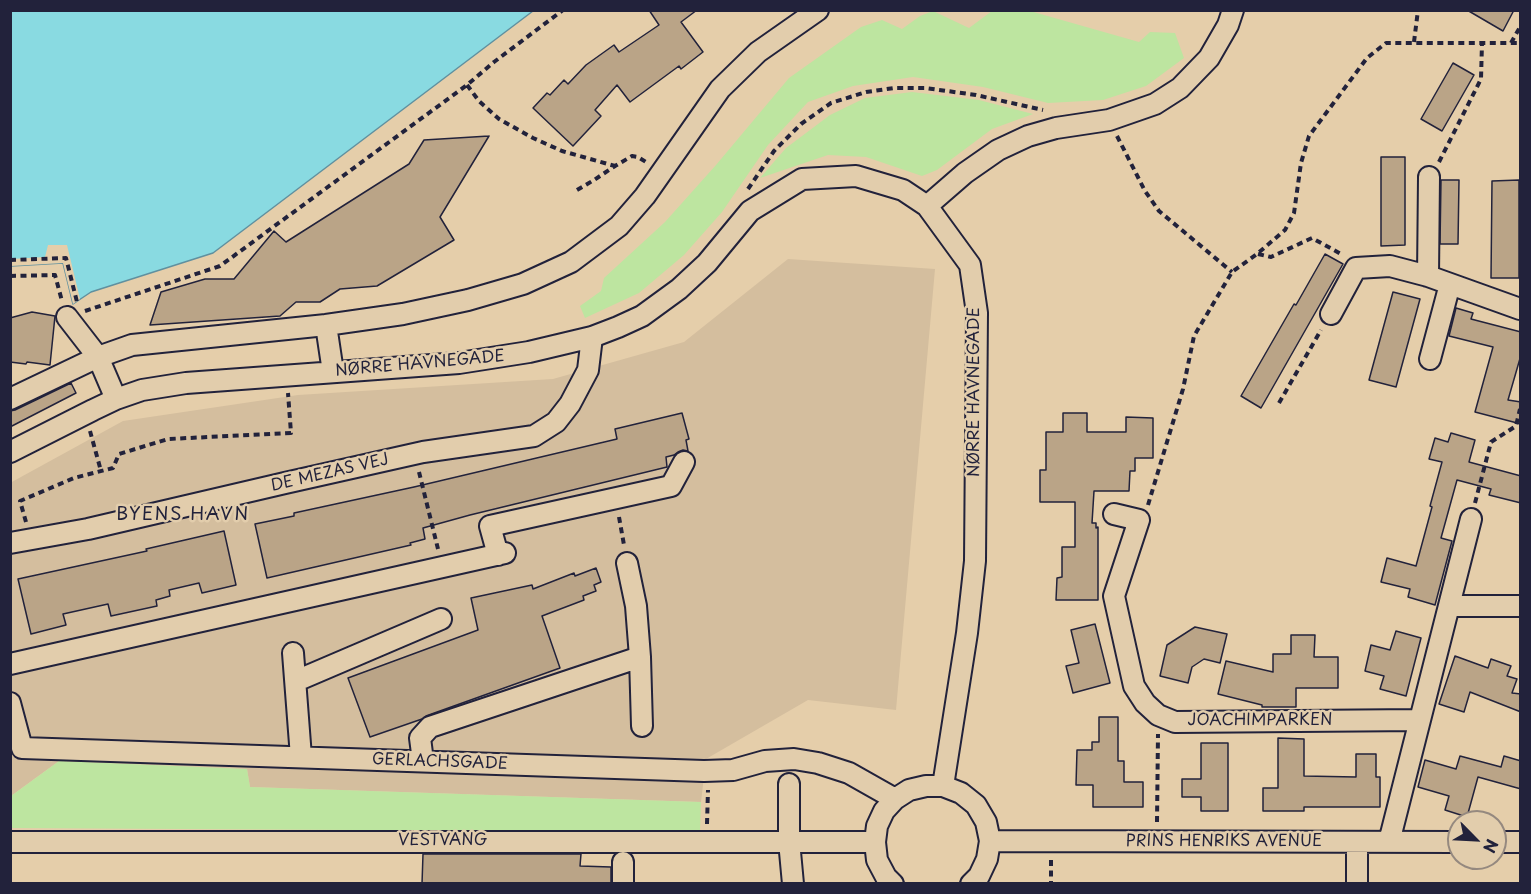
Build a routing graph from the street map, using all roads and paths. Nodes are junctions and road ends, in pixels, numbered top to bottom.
1 (563, 10) edge
2 (818, 10) edge
3 (1233, 10) edge
4 (1418, 10) edge
5 (1521, 27) edge
6 (1414, 42) junction
7 (1482, 43) junction
8 (1511, 43) junction
9 (1521, 43) edge
10 (467, 85) junction
11 (1050, 112) dead end
12 (1109, 120) junction
13 (615, 166) junction
14 (662, 172) junction
15 (1429, 177) joint
16 (577, 189) dead end
17 (927, 206) junction
18 (750, 211) junction
19 (1257, 254) junction
20 (10, 260) edge
21 (1356, 268) junction
22 (1232, 272) junction
23 (10, 276) edge
24 (1428, 276) junction
25 (1450, 284) junction
26 (1521, 309) edge
27 (1331, 314) joint
28 (67, 317) joint
29 (326, 325) junction
30 (592, 337) junction
31 (98, 357) junction
32 (1430, 359) dead end
33 (333, 372) junction
34 (287, 375) junction
35 (10, 399) edge
36 (116, 399) junction
37 (1279, 402) dead end
38 (1521, 409) edge
39 (86, 414) junction
40 (10, 452) edge
41 (684, 462) dead end
42 (101, 471) junction
43 (419, 472) dead end
44 (616, 499) junction
45 (1114, 514) dead end
46 (1471, 519) joint
47 (1139, 520) junction
48 (20, 542) edge
49 (627, 563) joint
50 (442, 567) junction
51 (1449, 606) junction
52 (1521, 606) edge
53 (441, 619) dead end
54 (293, 653) dead end
55 (640, 657) junction
56 (10, 664) edge
57 (296, 681) junction
58 (10, 703) edge
59 (1158, 715) junction
60 (1420, 720) junction
61 (642, 726) dead end
62 (301, 757) junction
63 (423, 761) junction
64 (709, 771) junction
65 (789, 784) dead end
66 (943, 786) junction
67 (895, 799) junction
68 (1157, 824) dead end
69 (707, 841) junction
70 (789, 841) junction
71 (990, 841) junction
72 (10, 842) edge
73 (875, 842) junction
74 (1357, 842) junction
75 (1389, 842) junction
76 (1447, 842) edge
77 (623, 862) dead end
78 (623, 884) edge
79 (793, 884) edge
80 (893, 884) edge
81 (971, 884) edge
82 (1357, 884) edge

1 - 10 path
2 - 14 street
3 - 12 street
4 - 6 path
5 - 8 path
6 - 7 path
6 - 19 path
7 - 8 path
7 - 15 path
8 - 9 path
10 - 13 path
10 - 20 path
11 - 18 path
12 - 17 street
12 - 22 path
13 - 14 path
13 - 16 path
14 - 29 street
15 - 24 street
17 - 18 street, NØRRE HAVNEGADE
17 - 66 street, NØRRE HAVNEGADE
18 - 30 street, NØRRE HAVNEGADE
19 - 21 path
19 - 22 path
21 - 24 street
21 - 27 street
22 - 47 path
23 - 28 path
24 - 25 street
25 - 26 street
25 - 32 street
27 - 37 path
28 - 31 street
29 - 31 street
29 - 33 street
30 - 33 street, NØRRE HAVNEGADE
30 - 48 street, DE MEZAS VEJ
31 - 35 street
31 - 36 street
33 - 34 street, NØRRE HAVNEGADE
34 - 36 street, NØRRE HAVNEGADE
34 - 42 path
36 - 39 street, NØRRE HAVNEGADE
38 - 46 path
39 - 40 street, NØRRE HAVNEGADE
39 - 42 path
41 - 44 street
42 - 48 path
43 - 50 path
44 - 49 path
44 - 50 street
45 - 47 street
46 - 51 street
47 - 59 street
49 - 55 street
50 - 56 street
51 - 52 street
51 - 60 street
53 - 57 street
54 - 57 street
55 - 61 street
55 - 63 street
57 - 62 street
58 - 62 street, GERLACHSGADE
59 - 60 street, JOACHIMPARKEN
59 - 68 path
60 - 75 street
62 - 63 street, GERLACHSGADE
63 - 64 street, GERLACHSGADE
64 - 67 street, GERLACHSGADE
64 - 69 path
65 - 70 street
66 - 67 street
66 - 71 street
67 - 73 street
69 - 70 street, VESTVANG
69 - 72 street, VESTVANG
70 - 73 street, VESTVANG
70 - 79 street
71 - 74 street, PRINS HENRIKS AVENUE
71 - 81 street
73 - 80 street
74 - 75 street, PRINS HENRIKS AVENUE
74 - 82 street
75 - 76 street, PRINS HENRIKS AVENUE
77 - 78 street

